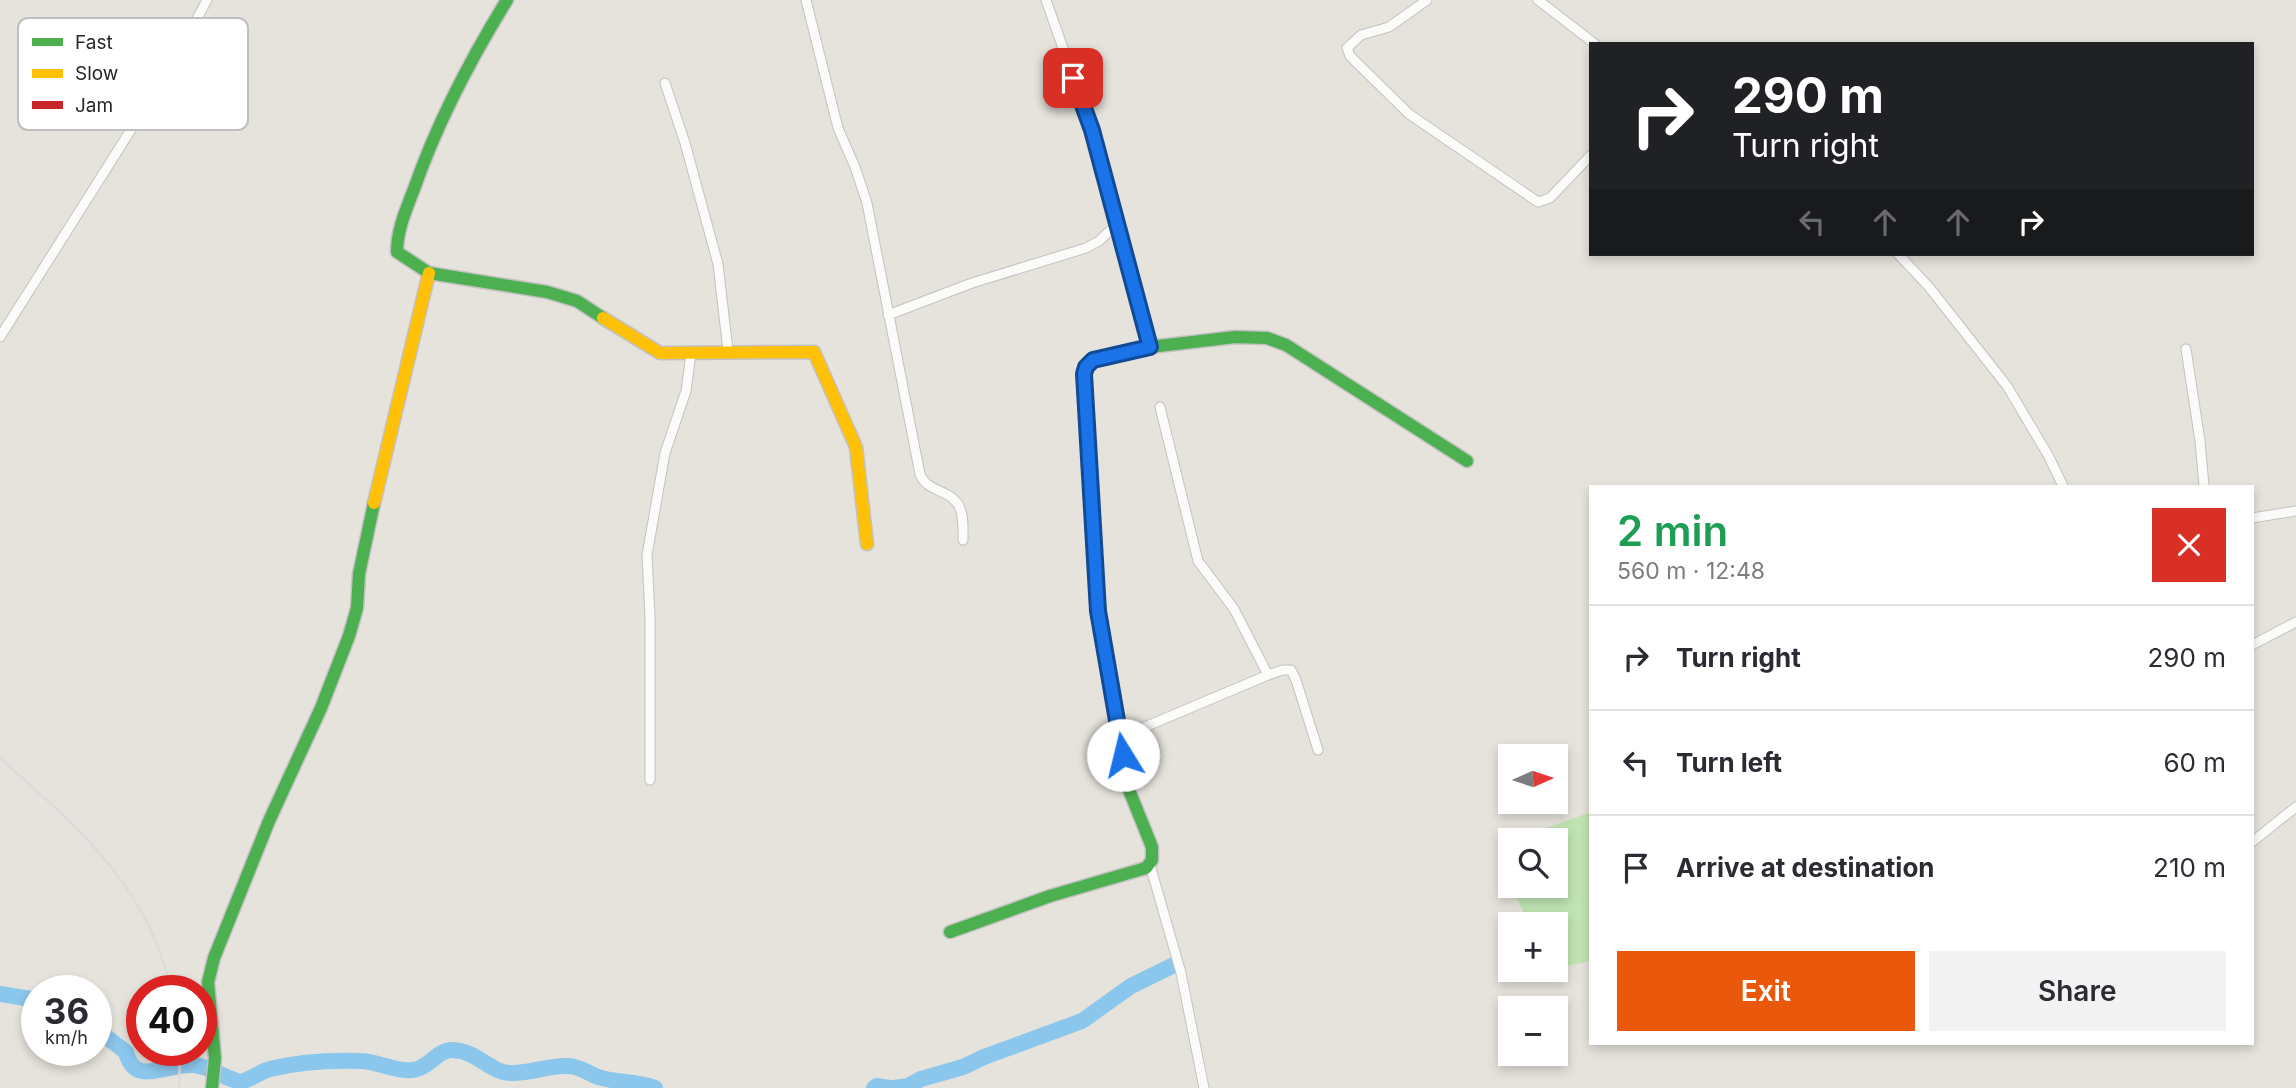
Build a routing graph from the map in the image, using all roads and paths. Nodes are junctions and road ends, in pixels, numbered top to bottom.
1 (507, 0) edge
2 (806, 0) edge
3 (1046, 0) edge
4 (1427, 0) edge
5 (1538, 0) edge
6 (206, 1) edge
7 (197, 18) edge
8 (1592, 42) edge
9 (665, 83) dead end
10 (131, 130) edge
11 (1589, 157) edge
12 (1118, 223) junction
13 (1900, 256) edge
14 (429, 273) junction
15 (888, 315) junction
16 (0, 337) edge
17 (1150, 347) junction
18 (2186, 349) dead end
19 (728, 351) junction
20 (691, 354) junction
21 (1160, 407) dead end
22 (1467, 461) dead end
23 (2063, 485) edge
24 (2204, 485) edge
25 (2296, 511) edge
26 (2254, 518) edge
27 (963, 540) dead end
28 (867, 544) dead end
29 (2296, 622) edge
30 (2254, 644) edge
31 (1268, 675) junction
32 (1121, 737) junction
33 (1318, 750) dead end
34 (650, 780) dead end
35 (2296, 807) edge
36 (2254, 840) edge
37 (1150, 865) junction
38 (950, 932) dead end
39 (213, 1084) edge
40 (1204, 1088) edge

1 - 14 street
2 - 15 street
3 - 12 street
4 - 11 street
5 - 8 street
6 - 7 street
9 - 19 street
10 - 16 street
12 - 15 street
12 - 17 street
13 - 23 street
14 - 20 street
14 - 39 street
15 - 27 street
17 - 22 street
17 - 32 street
18 - 24 street
19 - 20 street
19 - 28 street
20 - 34 street
21 - 31 street
25 - 26 street
29 - 30 street
31 - 32 street
31 - 33 street
32 - 37 street
35 - 36 street
37 - 38 street
37 - 40 street

